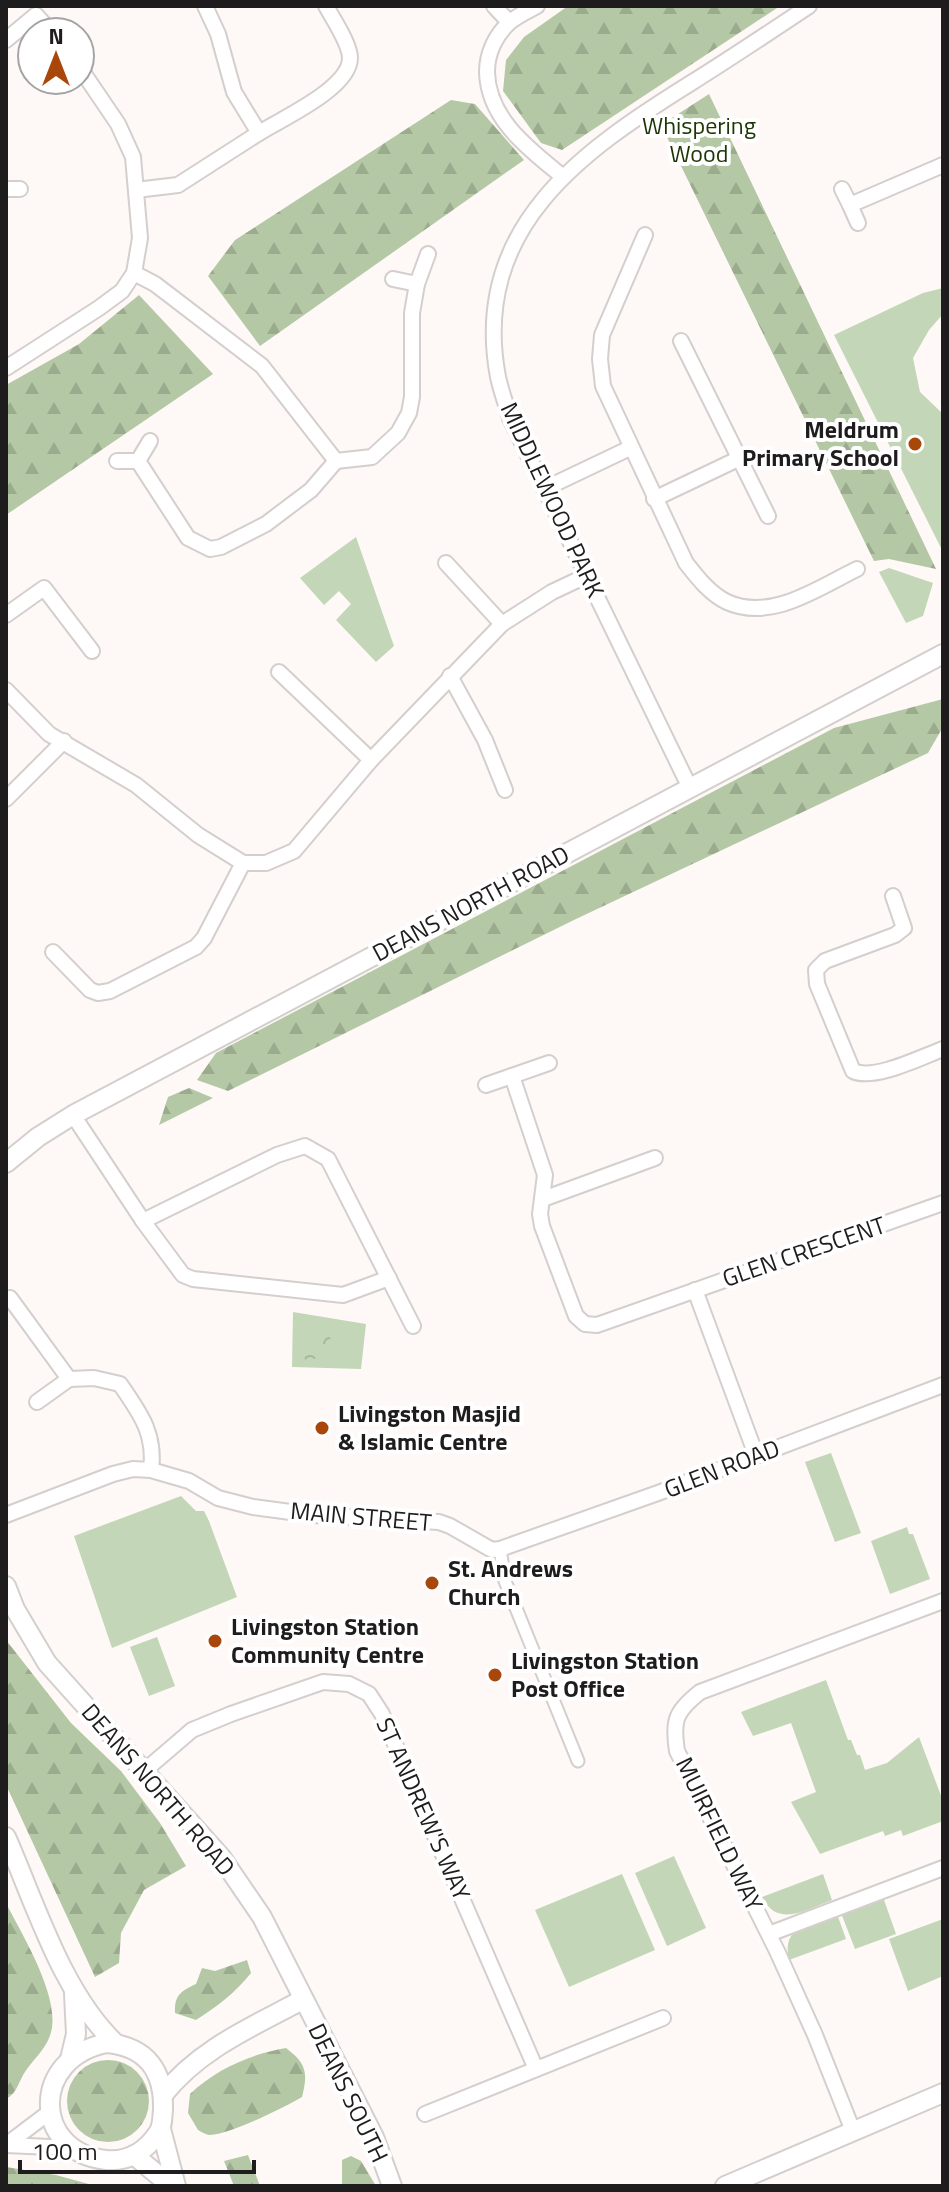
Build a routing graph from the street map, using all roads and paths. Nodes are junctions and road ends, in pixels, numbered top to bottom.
1 (205, 6) edge
2 (326, 6) edge
3 (494, 6) edge
4 (537, 6) edge
5 (809, 6) edge
6 (41, 11) edge
7 (509, 22) junction
8 (6, 40) edge
9 (96, 92) edge
10 (259, 133) junction
11 (943, 165) edge
12 (562, 176) junction
13 (842, 189) dead end
14 (136, 190) junction
15 (850, 205) junction
16 (858, 223) dead end
17 (645, 235) dead end
18 (428, 254) dead end
19 (134, 273) junction
20 (393, 279) dead end
21 (417, 284) junction
22 (681, 341) dead end
23 (6, 368) edge
24 (150, 441) dead end
25 (630, 448) junction
26 (738, 459) junction
27 (117, 461) dead end
28 (138, 461) junction
29 (336, 461) junction
30 (544, 489) junction
31 (654, 499) junction
32 (768, 516) dead end
33 (446, 563) dead end
34 (857, 569) dead end
35 (586, 576) junction
36 (6, 615) edge
37 (502, 624) junction
38 (92, 651) dead end
39 (943, 654) edge
40 (279, 672) dead end
41 (450, 676) junction
42 (6, 690) edge
43 (64, 741) junction
44 (371, 760) junction
45 (690, 788) junction
46 (505, 790) dead end
47 (6, 799) edge
48 (243, 863) junction
49 (893, 896) dead end
50 (53, 952) dead end
51 (943, 1049) edge
52 (549, 1063) dead end
53 (512, 1076) junction
54 (486, 1085) dead end
55 (73, 1115) junction
56 (655, 1158) dead end
57 (6, 1163) edge
58 (543, 1199) junction
59 (943, 1203) edge
60 (143, 1221) junction
61 (389, 1278) junction
62 (695, 1290) junction
63 (10, 1298) dead end
64 (413, 1326) dead end
65 (69, 1379) junction
66 (943, 1385) edge
67 (37, 1402) dead end
68 (756, 1455) junction
69 (151, 1470) junction
70 (6, 1515) edge
71 (500, 1549) junction
72 (6, 1586) edge
73 (943, 1601) edge
74 (578, 1761) dead end
75 (143, 1772) junction
76 (6, 1837) edge
77 (943, 1868) edge
78 (769, 1934) junction
79 (74, 1992) junction
80 (302, 2000) junction
81 (663, 2018) dead end
82 (116, 2044) junction
83 (203, 2054) junction
84 (70, 2059) junction
85 (151, 2062) junction
86 (536, 2069) junction
87 (943, 2093) edge
88 (163, 2095) junction
89 (51, 2111) junction
90 (425, 2114) dead end
91 (161, 2129) junction
92 (853, 2131) junction
93 (6, 2145) edge
94 (72, 2148) junction
95 (134, 2155) junction
96 (758, 2179) edge
97 (174, 2186) edge
98 (392, 2186) edge
99 (725, 2186) edge

1 - 10 street
2 - 10 street
3 - 7 street
4 - 7 street
5 - 12 street, MIDDLEWOOD PARK
6 - 8 street
7 - 12 street
9 - 14 street
10 - 14 street
11 - 15 street
12 - 30 street, MIDDLEWOOD PARK
13 - 15 street
14 - 19 street
15 - 16 street
17 - 25 street
18 - 21 street
19 - 23 street
19 - 29 street
20 - 21 street
21 - 29 street
22 - 26 street
24 - 28 street
25 - 30 street
25 - 31 street
26 - 31 street
26 - 32 street
27 - 28 street
28 - 29 street
30 - 35 street, MIDDLEWOOD PARK
31 - 34 street
33 - 37 street
35 - 37 street
35 - 45 street, MIDDLEWOOD PARK
36 - 38 street
37 - 41 street
39 - 45 street, DEANS NORTH ROAD
40 - 44 street
41 - 44 street
41 - 46 street
42 - 43 street
43 - 47 street
43 - 48 street
44 - 48 street
45 - 55 street, DEANS NORTH ROAD
48 - 50 street
49 - 51 street
52 - 53 street
53 - 54 street
53 - 58 street
55 - 57 street, DEANS NORTH ROAD
55 - 60 street
56 - 58 street
58 - 62 street
59 - 62 street, GLEN CRESCENT
60 - 61 street
60 - 61 street
61 - 64 street
62 - 68 street, GLEN CRESCENT
63 - 65 street
65 - 67 street
65 - 69 street
66 - 68 street, GLEN ROAD
68 - 71 street, GLEN ROAD
69 - 70 street, MAIN STREET
69 - 71 street, MAIN STREET
71 - 74 street
72 - 75 street, DEANS NORTH ROAD
73 - 78 street, MUIRFIELD WAY
75 - 80 street, DEANS NORTH ROAD
75 - 86 street, ST ANDREW'S WAY
76 - 79 street
77 - 78 street
78 - 92 street, MUIRFIELD WAY
79 - 82 street
79 - 84 street
80 - 83 street
80 - 98 street, DEANS SOUTH
81 - 86 street
82 - 84 street
82 - 85 street
83 - 85 street
83 - 88 street
84 - 89 street
85 - 88 street
86 - 90 street
87 - 92 street
88 - 91 street
89 - 93 street
89 - 94 street
91 - 95 street
91 - 97 street
92 - 96 street
93 - 94 street
94 - 95 street
95 - 97 street
96 - 99 street

